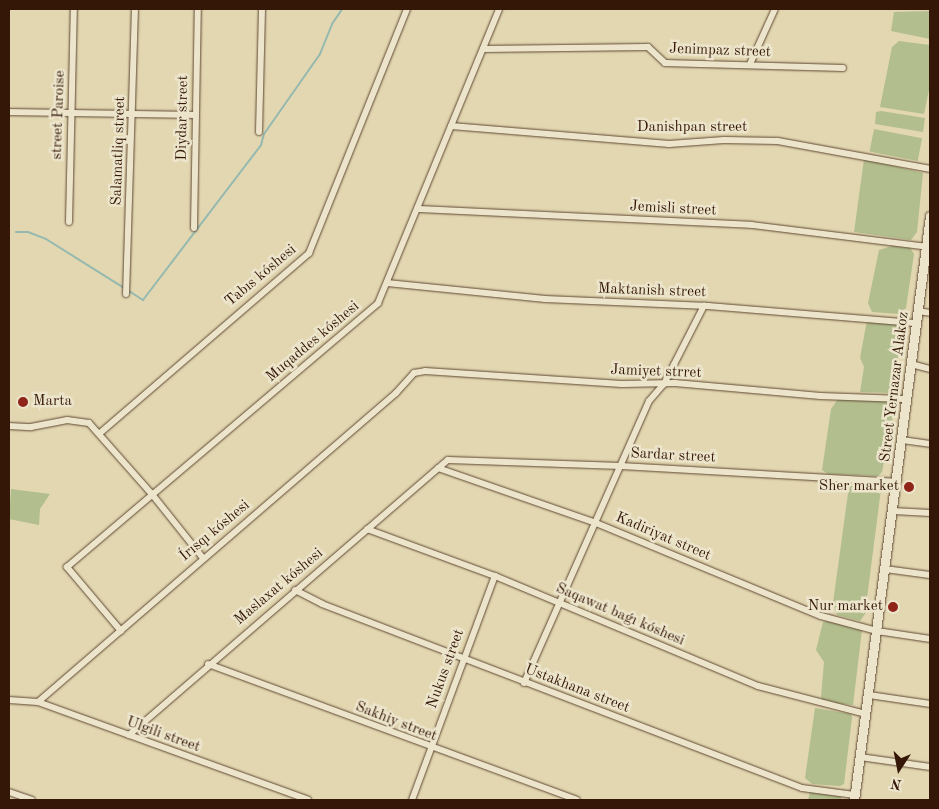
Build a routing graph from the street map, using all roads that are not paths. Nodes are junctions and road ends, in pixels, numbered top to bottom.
1 (74, 9) edge
2 (135, 9) edge
3 (198, 9) edge
4 (262, 9) edge
5 (408, 9) edge
6 (499, 9) edge
7 (776, 9) edge
8 (483, 49) junction
9 (750, 64) junction
10 (842, 68) dead end
11 (9, 112) edge
12 (72, 114) junction
13 (133, 115) junction
14 (195, 115) junction
15 (451, 126) junction
16 (259, 132) dead end
17 (930, 169) edge
18 (417, 209) junction
19 (930, 216) edge
20 (69, 222) dead end
21 (194, 228) dead end
22 (928, 247) edge
23 (386, 283) junction
24 (126, 294) dead end
25 (704, 306) junction
26 (918, 311) junction
27 (930, 313) edge
28 (917, 323) junction
29 (911, 364) junction
30 (930, 369) edge
31 (406, 379) joint
32 (664, 384) junction
33 (907, 399) junction
34 (9, 426) edge
35 (100, 433) junction
36 (902, 440) junction
37 (930, 444) edge
38 (448, 460) joint
39 (621, 466) junction
40 (438, 468) junction
41 (896, 482) junction
42 (151, 493) junction
43 (893, 511) junction
44 (930, 513) edge
45 (596, 523) junction
46 (367, 529) junction
47 (202, 557) junction
48 (885, 569) junction
49 (930, 575) edge
50 (496, 576) junction
51 (295, 590) junction
52 (560, 604) junction
53 (120, 631) junction
54 (877, 631) junction
55 (930, 639) edge
56 (463, 659) junction
57 (208, 664) junction
58 (524, 683) junction
59 (869, 695) junction
60 (9, 700) edge
61 (38, 702) junction
62 (930, 704) edge
63 (866, 714) junction
64 (128, 735) junction
65 (431, 749) junction
66 (860, 758) junction
67 (930, 768) edge
68 (9, 792) edge
69 (855, 798) edge
70 (32, 800) edge
71 (308, 800) edge
72 (412, 800) edge
73 (576, 800) edge

1 - 12 street, street Paroise
2 - 13 street, Salamatliq street
3 - 14 street, Diydar street
4 - 16 street
5 - 35 street, Tabıs kóshesi
6 - 8 street, Muqaddes kóshesi
7 - 9 street
8 - 9 street, Jenimpaz street
8 - 15 street, Muqaddes kóshesi
9 - 10 street, Jenimpaz street
11 - 12 street
12 - 13 street
12 - 20 street, street Paroise
13 - 14 street
13 - 24 street, Salamatliq street
14 - 21 street, Diydar street
15 - 17 street, Danishpan street
15 - 18 street, Muqaddes kóshesi
18 - 22 street, Jemisli street
18 - 23 street, Muqaddes kóshesi
19 - 22 main road, Street Yernazar Alakoz
22 - 26 main road, Street Yernazar Alakoz
23 - 25 street, Maktanish street
23 - 42 street, Muqaddes kóshesi
25 - 28 street, Maktanish street
25 - 32 street
26 - 27 street
26 - 28 main road, Street Yernazar Alakoz
28 - 29 main road, Street Yernazar Alakoz
29 - 30 street
29 - 33 main road, Street Yernazar Alakoz
31 - 32 street, Jamiyet strret
31 - 47 street, Írısqı kóshesi
32 - 33 street, Jamiyet strret
32 - 39 street
33 - 36 main road, Street Yernazar Alakoz
34 - 35 street
35 - 42 street
36 - 37 street
36 - 41 main road, Street Yernazar Alakoz
38 - 39 street, Sardar street
38 - 40 street, Maslaxat kóshesi
39 - 41 street, Sardar street
39 - 45 street
40 - 45 street, Kadiriyat street
40 - 46 street, Maslaxat kóshesi
41 - 43 main road, Street Yernazar Alakoz
42 - 47 street
42 - 53 street, Muqaddes kóshesi
43 - 44 street
43 - 48 main road, Street Yernazar Alakoz
45 - 52 street
45 - 54 street, Kadiriyat street
46 - 50 street, Saqawat baǵı kóshesi
46 - 51 street, Maslaxat kóshesi
47 - 53 street, Írısqı kóshesi
48 - 49 street
48 - 54 main road, Street Yernazar Alakoz
50 - 52 street, Saqawat baǵı kóshesi
50 - 56 street, Nukus street
51 - 56 street, Ustakhana street
51 - 57 street, Maslaxat kóshesi
52 - 58 street
52 - 63 street, Saqawat baǵı kóshesi
53 - 61 street, Írısqı kóshesi
54 - 55 street, Kadiriyat street
54 - 59 main road, Street Yernazar Alakoz
56 - 58 street, Ustakhana street
56 - 65 street, Nukus street
57 - 64 street, Maslaxat kóshesi
57 - 65 street, Sakhiy street
58 - 69 street, Ustakhana street
59 - 62 street
59 - 63 main road, Street Yernazar Alakoz
60 - 61 street, Ulgili street
61 - 64 street, Ulgili street
63 - 66 main road, Street Yernazar Alakoz
64 - 71 street, Ulgili street
65 - 72 street, Nukus street
65 - 73 street, Sakhiy street
66 - 67 street
66 - 69 main road, Street Yernazar Alakoz
68 - 70 street

